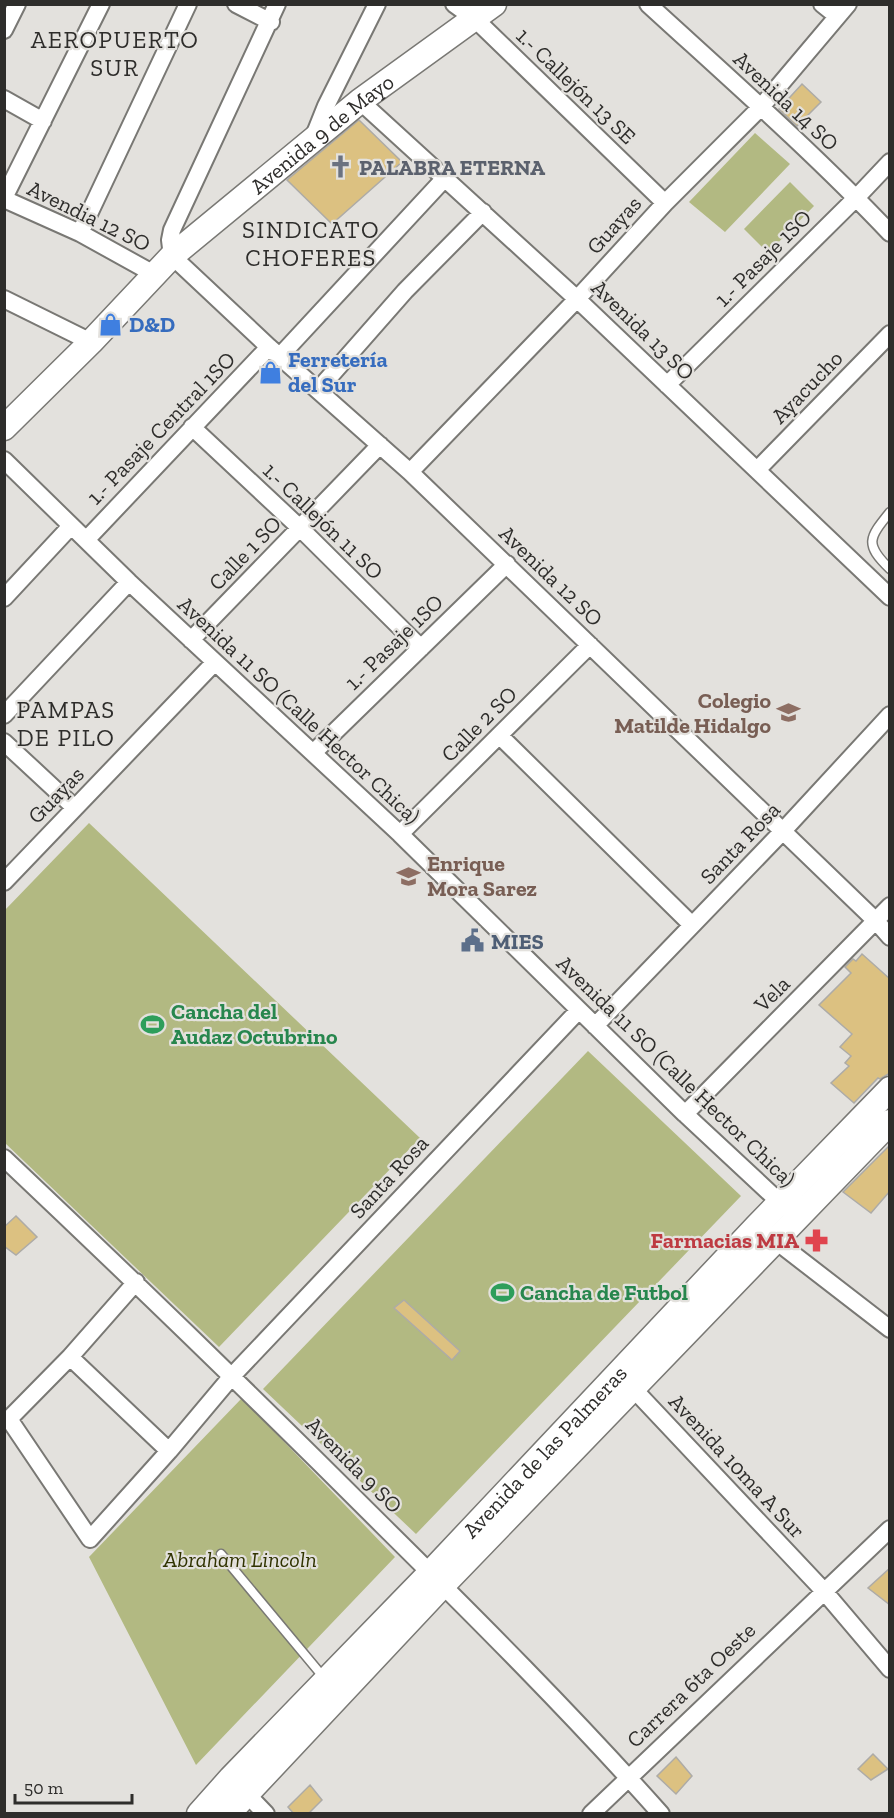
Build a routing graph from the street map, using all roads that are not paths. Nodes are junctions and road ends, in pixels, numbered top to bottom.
1 (17, 4) edge
2 (101, 4) edge
3 (188, 4) edge
4 (236, 4) edge
5 (278, 4) edge
6 (376, 4) edge
7 (454, 4) edge
8 (494, 4) edge
9 (648, 4) edge
10 (822, 4) edge
11 (842, 10) edge
12 (475, 19) junction
13 (270, 21) junction
14 (4, 30) edge
15 (4, 99) edge
16 (360, 101) junction
17 (761, 107) junction
18 (43, 121) junction
19 (313, 140) junction
20 (890, 162) edge
21 (445, 178) junction
22 (856, 198) junction
23 (4, 199) edge
24 (665, 203) junction
25 (483, 212) junction
26 (80, 233) junction
27 (890, 233) edge
28 (172, 256) junction
29 (154, 274) junction
30 (4, 299) edge
31 (577, 299) junction
32 (890, 334) edge
33 (91, 342) junction
34 (274, 351) junction
35 (667, 385) junction
36 (318, 390) junction
37 (4, 428) edge
38 (192, 428) junction
39 (380, 445) junction
40 (4, 460) edge
41 (757, 470) junction
42 (410, 472) junction
43 (890, 512) edge
44 (72, 526) junction
45 (300, 528) junction
46 (86, 540) junction
47 (507, 564) junction
48 (890, 569) edge
49 (129, 582) junction
50 (890, 597) edge
51 (4, 598) edge
52 (191, 640) junction
53 (590, 645) junction
54 (421, 648) junction
55 (215, 662) junction
56 (4, 715) edge
57 (890, 715) edge
58 (500, 736) junction
59 (4, 742) edge
60 (313, 753) junction
61 (75, 808) junction
62 (782, 831) junction
63 (400, 834) junction
64 (4, 882) edge
65 (890, 906) edge
66 (876, 921) junction
67 (692, 925) junction
68 (890, 937) edge
69 (579, 1010) junction
70 (595, 1026) junction
71 (890, 1089) edge
72 (685, 1114) junction
73 (890, 1122) edge
74 (4, 1158) edge
75 (788, 1210) junction
76 (765, 1233) junction
77 (136, 1282) junction
78 (890, 1329) edge
79 (70, 1357) junction
80 (232, 1376) junction
81 (626, 1380) junction
82 (169, 1451) junction
83 (890, 1528) edge
84 (221, 1554) dead end
85 (437, 1579) junction
86 (823, 1590) junction
87 (890, 1669) edge
88 (334, 1687) junction
89 (628, 1777) junction
90 (238, 1786) junction
91 (199, 1814) edge
92 (228, 1814) edge
93 (266, 1814) edge
94 (591, 1814) edge
95 (661, 1814) edge

1 - 14 street
2 - 18 street
3 - 26 street
4 - 13 street
5 - 13 street
6 - 19 street
7 - 12 street, 1.- Callejón 13 SE
8 - 12 street, Avenida 9 de Mayo
9 - 17 street, Avenida 14 SO
10 - 11 street
11 - 17 street, Guayas
12 - 16 street, Avenida 9 de Mayo
12 - 24 street, 1.- Callejón 13 SE
13 - 28 street
15 - 18 street
16 - 19 street, Avenida 9 de Mayo
16 - 21 street, Avenida 13 SO
17 - 22 street, Avenida 14 SO
17 - 24 street, Guayas
18 - 23 street
19 - 28 street, Avenida 9 de Mayo
20 - 22 street, 1.- Pasaje 1SO
21 - 25 street, Avenida 13 SO
21 - 34 street, 1.- Pasaje Central 1SO
22 - 27 street, Avenida 14 SO
22 - 35 street, 1.- Pasaje 1SO
23 - 26 street, Avendia 12 SO
24 - 31 street, Guayas
25 - 31 street, Avenida 13 SO
25 - 36 street
26 - 29 street, Avendia 12 SO
28 - 29 street, Avenida 9 de Mayo
28 - 34 street, Avenida 12 SO
29 - 33 street, Avenida 9 de Mayo
30 - 33 street
31 - 35 street, Avenida 13 SO
31 - 42 street, Guayas
32 - 41 street, Ayacucho
33 - 37 street, Avenida 9 de Mayo
34 - 36 street, Avenida 12 SO
34 - 38 street, 1.- Pasaje Central 1SO
35 - 41 street, Avenida 13 SO
36 - 39 street, Avenida 12 SO
38 - 45 street, 1.- Callejón 11 SO
38 - 46 street, 1.- Pasaje Central 1SO
39 - 42 street, Avenida 12 SO
39 - 45 street, Calle 1 SO
40 - 44 street, Avenida 11 SO (Calle Hector Chica)
41 - 50 street, Avenida 13 SO
42 - 47 street, Avenida 12 SO
43 - 48 lane
44 - 46 street, Avenida 11 SO (Calle Hector Chica)
44 - 51 street, 1.- Pasaje Central 1SO
45 - 52 street, Calle 1 SO
45 - 54 street, 1.- Callejón 11 SO
46 - 49 street, Avenida 11 SO (Calle Hector Chica)
47 - 53 street, Avenida 12 SO
47 - 54 street, 1.- Pasaje 1SO
49 - 52 street, Avenida 11 SO (Calle Hector Chica)
49 - 56 street
52 - 55 street, Avenida 11 SO (Calle Hector Chica)
53 - 58 street, Calle 2 SO
53 - 62 street, Avenida 12 SO
54 - 60 street, 1.- Pasaje 1SO
55 - 60 street, Avenida 11 SO (Calle Hector Chica)
55 - 61 street, Guayas
57 - 62 street, Santa Rosa
58 - 63 street, Calle 2 SO
58 - 67 street
59 - 61 street
60 - 63 street, Avenida 11 SO (Calle Hector Chica)
61 - 64 street, Guayas
62 - 66 street, Avenida 12 SO
62 - 67 street, Santa Rosa
63 - 69 street, Avenida 11 SO (Calle Hector Chica)
65 - 66 street, Vela
66 - 68 street, Avenida 12 SO
66 - 72 street, Vela
67 - 70 street, Santa Rosa
69 - 70 street, Avenida 11 SO (Calle Hector Chica)
69 - 80 street, Santa Rosa
70 - 72 street, Avenida 11 SO (Calle Hector Chica)
71 - 75 street, Avenida de las Palmeras
72 - 75 street, Avenida 11 SO (Calle Hector Chica)
73 - 75 street, Avenida de las Palmeras
74 - 77 street, Avenida 9 SO
75 - 76 street, Avenida de las Palmeras
76 - 78 street
76 - 81 street, Avenida de las Palmeras
77 - 79 street
77 - 80 street, Avenida 9 SO
79 - 82 street
79 - 82 street, Santa Rosa
80 - 82 street, Santa Rosa
80 - 85 street, Avenida 9 SO
81 - 85 street, Avenida de las Palmeras
81 - 86 street, Avenida 10ma A Sur
83 - 86 street, Carrera 6ta Oeste
84 - 88 lane
85 - 88 street, Avenida de las Palmeras
85 - 89 street, Avenida 9 SO
86 - 87 street, Avenida 10ma A Sur
86 - 89 street, Carrera 6ta Oeste
88 - 90 street, Avenida de las Palmeras
89 - 94 street, Carrera 6ta Oeste
89 - 95 street, Avenida 9 SO
90 - 91 street, Avenida de las Palmeras
90 - 92 street, Avenida de las Palmeras
90 - 93 street

